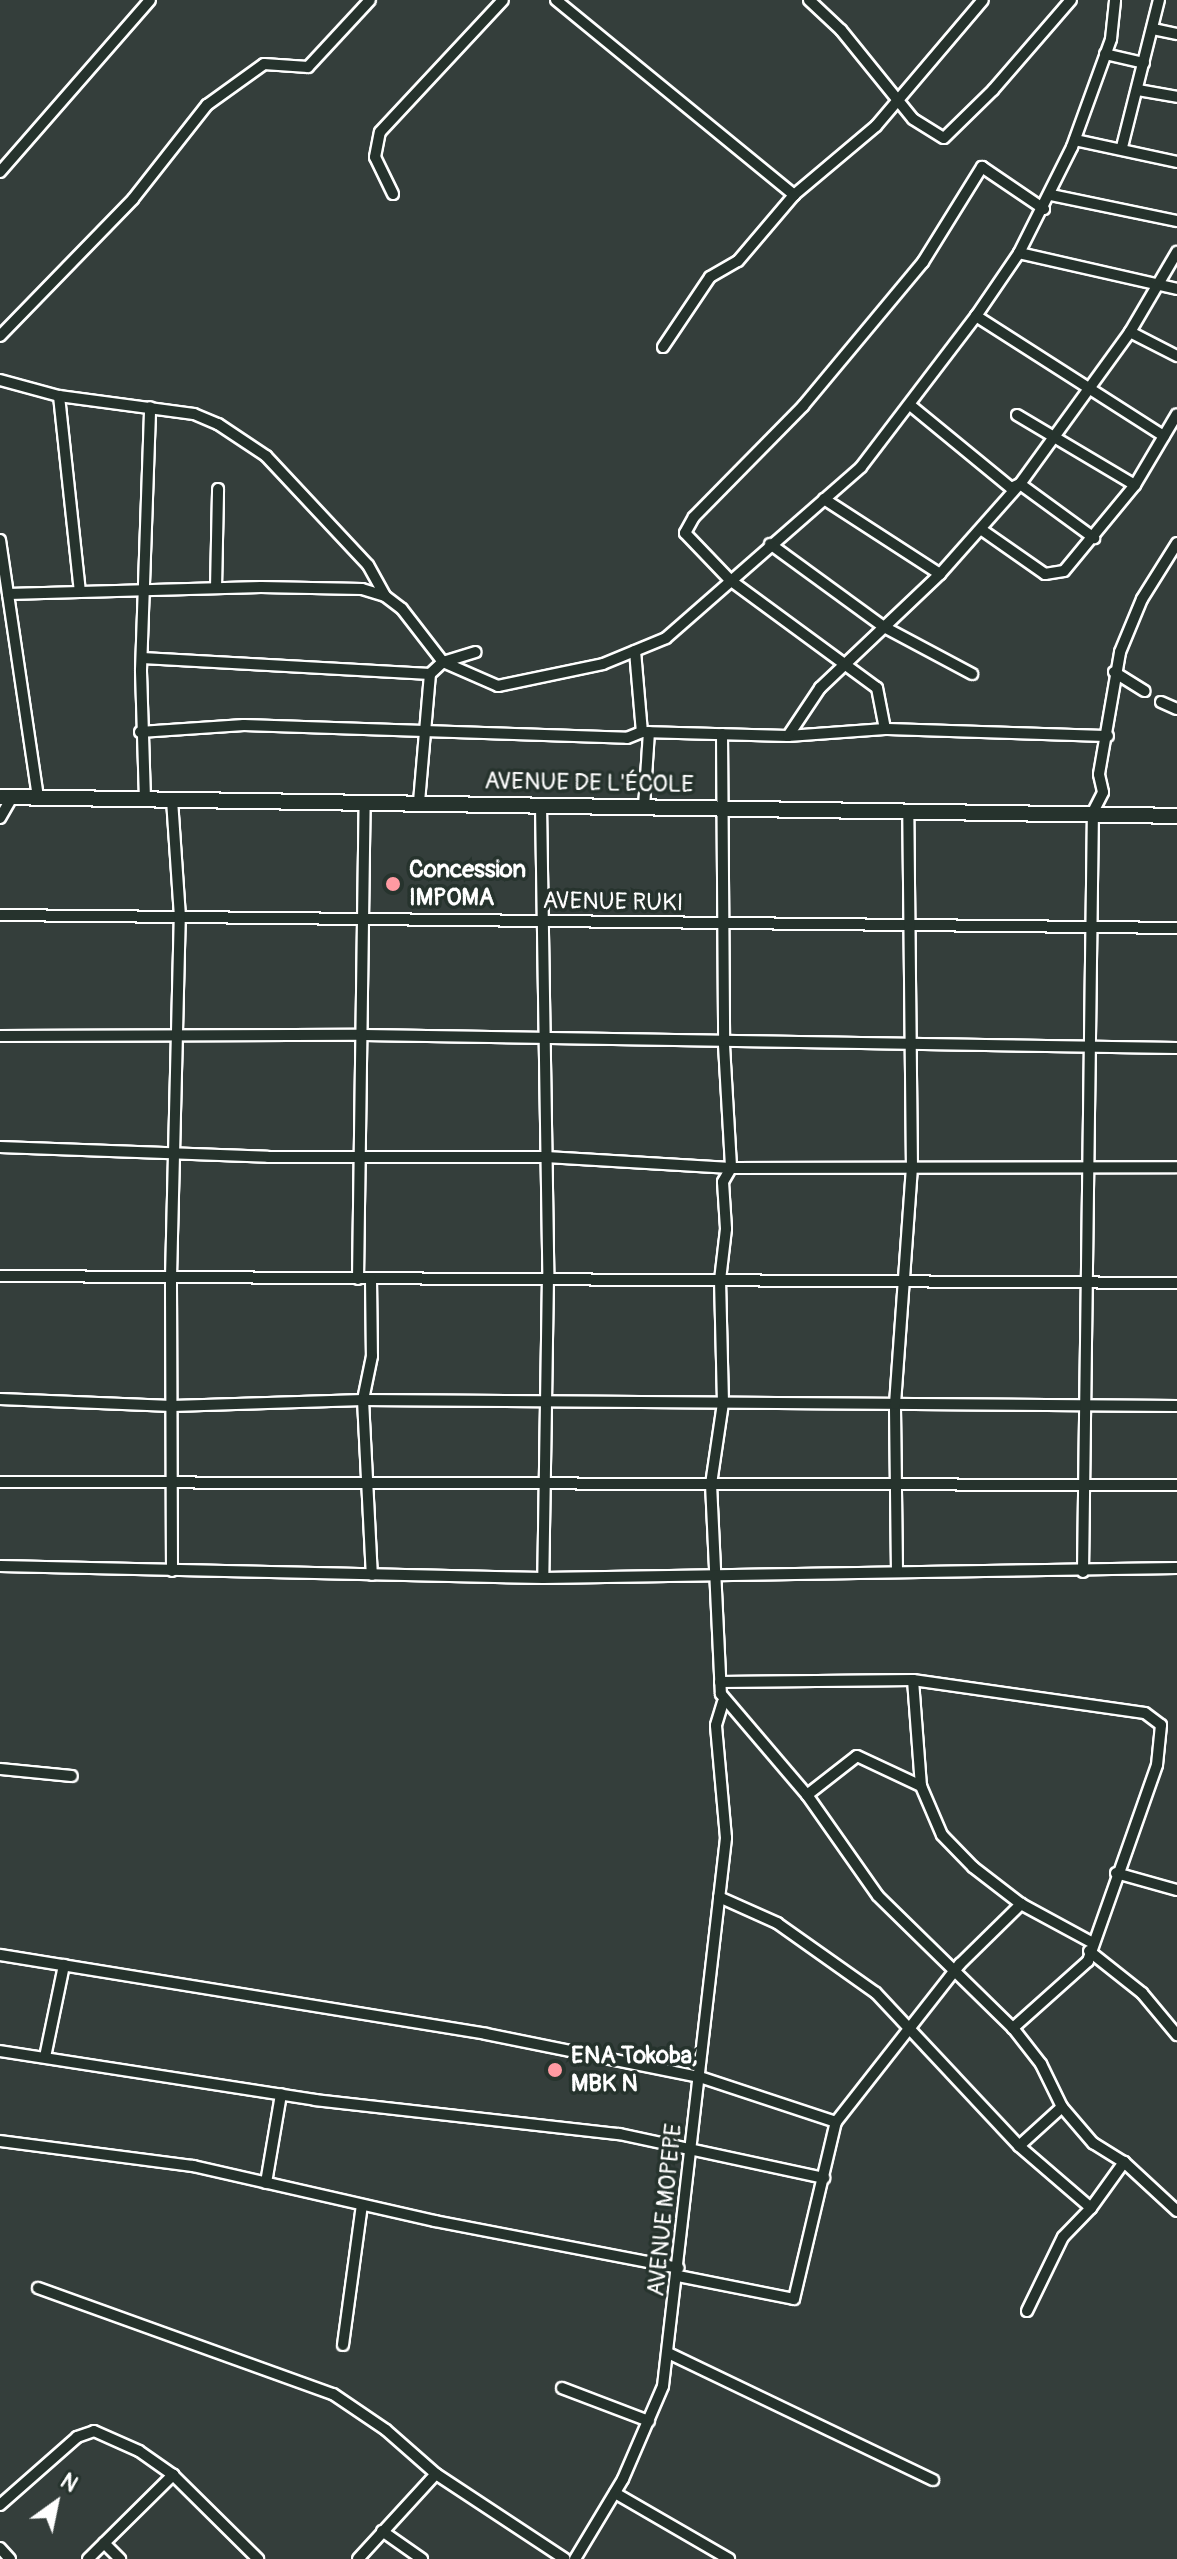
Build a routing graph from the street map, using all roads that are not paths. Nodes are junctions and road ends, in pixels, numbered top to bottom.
1 (150, 0) edge
2 (370, 0) edge
3 (556, 0) edge
4 (809, 0) edge
5 (983, 0) edge
6 (1071, 0) edge
7 (1115, 0) edge
8 (1159, 0) edge
9 (497, 2) edge
10 (1153, 29) junction
11 (1177, 34) edge
12 (1105, 54) junction
13 (1144, 63) junction
14 (1138, 90) junction
15 (1177, 97) edge
16 (899, 103) junction
17 (1075, 140) junction
18 (1122, 147) junction
19 (0, 154) edge
20 (14, 157) junction
21 (1177, 162) edge
22 (0, 172) edge
23 (393, 194) dead end
24 (794, 195) junction
25 (1051, 195) junction
26 (1044, 209) junction
27 (1177, 221) edge
28 (1177, 252) edge
29 (1019, 253) junction
30 (1161, 283) junction
31 (1177, 289) edge
32 (976, 316) junction
33 (1130, 332) junction
34 (0, 336) edge
35 (663, 347) dead end
36 (1177, 356) edge
37 (0, 380) edge
38 (1089, 390) junction
39 (59, 396) junction
40 (910, 405) junction
41 (150, 407) junction
42 (1177, 414) edge
43 (1017, 415) dead end
44 (1164, 436) junction
45 (1055, 438) junction
46 (1020, 484) junction
47 (1135, 485) junction
48 (218, 489) dead end
49 (824, 499) junction
50 (982, 530) junction
51 (1094, 538) junction
52 (0, 540) edge
53 (1177, 543) edge
54 (770, 544) junction
55 (940, 574) junction
56 (730, 580) junction
57 (216, 588) junction
58 (145, 589) junction
59 (80, 591) junction
60 (8, 594) junction
61 (385, 596) junction
62 (884, 627) junction
63 (635, 651) junction
64 (475, 652) dead end
65 (143, 658) junction
66 (443, 662) junction
67 (844, 665) junction
68 (1114, 672) junction
69 (430, 674) junction
70 (972, 674) dead end
71 (1144, 691) dead end
72 (1161, 702) dead end
73 (1177, 709) edge
74 (885, 729) junction
75 (140, 732) junction
76 (646, 732) junction
77 (424, 733) junction
78 (722, 734) junction
79 (788, 736) junction
80 (1108, 736) junction
81 (6, 797) edge
82 (38, 797) junction
83 (145, 799) junction
84 (172, 801) junction
85 (419, 802) junction
86 (365, 803) junction
87 (541, 805) junction
88 (644, 807) junction
89 (722, 808) junction
90 (908, 810) junction
91 (1093, 812) junction
92 (1177, 816) edge
93 (0, 818) edge
94 (0, 915) edge
95 (180, 917) junction
96 (364, 918) junction
97 (543, 921) junction
98 (726, 924) junction
99 (907, 925) junction
100 (1093, 928) junction
101 (1177, 928) edge
102 (364, 1035) junction
103 (0, 1036) edge
104 (180, 1039) junction
105 (544, 1041) junction
106 (724, 1045) junction
107 (909, 1047) junction
108 (1177, 1048) edge
109 (1090, 1049) junction
110 (0, 1147) edge
111 (174, 1155) junction
112 (362, 1157) junction
113 (546, 1157) junction
114 (1088, 1165) junction
115 (1177, 1167) edge
116 (731, 1168) junction
117 (912, 1169) junction
118 (0, 1276) edge
119 (548, 1276) junction
120 (171, 1277) junction
121 (358, 1279) junction
122 (371, 1279) junction
123 (720, 1280) junction
124 (1087, 1282) junction
125 (905, 1283) junction
126 (1177, 1283) edge
127 (0, 1399) edge
128 (363, 1400) junction
129 (548, 1403) junction
130 (723, 1403) junction
131 (895, 1404) junction
132 (1083, 1405) junction
133 (172, 1406) junction
134 (1177, 1406) edge
135 (0, 1482) edge
136 (364, 1483) junction
137 (545, 1484) junction
138 (711, 1484) junction
139 (897, 1485) junction
140 (1082, 1485) junction
141 (1177, 1485) edge
142 (172, 1487) junction
143 (0, 1566) edge
144 (1177, 1568) edge
145 (172, 1571) junction
146 (714, 1572) junction
147 (897, 1572) junction
148 (1083, 1572) junction
149 (372, 1575) junction
150 (543, 1578) junction
151 (913, 1680) junction
152 (720, 1682) junction
153 (723, 1702) junction
154 (0, 1769) edge
155 (72, 1776) dead end
156 (921, 1786) junction
157 (807, 1795) junction
158 (1116, 1873) junction
159 (1177, 1890) edge
160 (719, 1897) junction
161 (1021, 1904) junction
162 (1090, 1946) junction
163 (0, 1955) edge
164 (64, 1965) junction
165 (958, 1970) junction
166 (910, 2028) junction
167 (1013, 2028) junction
168 (1177, 2035) edge
169 (0, 2051) edge
170 (45, 2057) junction
171 (700, 2077) junction
172 (281, 2094) junction
173 (1062, 2107) junction
174 (836, 2122) junction
175 (0, 2141) edge
176 (692, 2146) junction
177 (1019, 2146) junction
178 (1124, 2162) junction
179 (824, 2178) junction
180 (266, 2183) junction
181 (362, 2205) junction
182 (1091, 2208) junction
183 (1177, 2211) edge
184 (679, 2272) junction
185 (38, 2288) dead end
186 (1027, 2311) dead end
187 (343, 2345) dead end
188 (668, 2353) junction
189 (562, 2388) dead end
190 (649, 2421) junction
191 (436, 2474) junction
192 (173, 2475) junction
193 (933, 2480) dead end
194 (615, 2493) junction
195 (0, 2505) edge
196 (382, 2531) junction
197 (104, 2543) junction
198 (0, 2548) edge
199 (10, 2559) edge
200 (88, 2559) edge
201 (120, 2559) edge
202 (258, 2559) edge
203 (358, 2559) edge
204 (422, 2559) edge
205 (565, 2559) edge
206 (575, 2559) edge
207 (729, 2559) edge

1 - 20 street
2 - 34 street
3 - 24 street
4 - 16 street
5 - 16 street
6 - 16 street
7 - 12 street
8 - 10 street
9 - 23 street
10 - 11 street
10 - 13 street
12 - 13 street
12 - 17 street
13 - 14 street
14 - 15 street
14 - 18 street
16 - 24 street
17 - 18 street
17 - 25 street
18 - 21 street
19 - 20 street
20 - 22 street
24 - 35 street
25 - 26 street
25 - 27 street
26 - 29 street
26 - 56 street
28 - 30 street
29 - 30 street
29 - 32 street
30 - 31 street
30 - 33 street
32 - 38 street
32 - 40 street
33 - 36 street
33 - 38 street
37 - 39 street
38 - 44 street
38 - 45 street
39 - 41 street
39 - 59 street
40 - 46 street
40 - 49 street
41 - 58 street
41 - 61 street
42 - 44 street
43 - 45 street
44 - 47 street
45 - 46 street
45 - 47 street
46 - 50 street
46 - 51 street
47 - 51 street
48 - 57 street
49 - 54 street
49 - 55 street
50 - 51 street
50 - 55 street
52 - 60 street
53 - 68 street
54 - 56 street
54 - 62 street
55 - 62 street
56 - 63 street
56 - 67 street
57 - 58 street
57 - 61 street
58 - 59 street
58 - 65 street
59 - 60 street
60 - 82 street
61 - 66 street
62 - 67 street
62 - 70 street
63 - 66 street
63 - 76 street
64 - 66 street
65 - 69 street
65 - 75 street
66 - 69 street
67 - 74 street
67 - 79 street
68 - 71 street
68 - 80 street
69 - 77 street
72 - 73 street
74 - 79 street
74 - 80 street
75 - 77 street
75 - 83 street
76 - 77 street
76 - 78 street
76 - 88 street
77 - 85 street
78 - 79 street
78 - 89 street, AVENUE MOPEPE
80 - 91 street
81 - 82 street, AVENUE DE L'ÉCOLE
81 - 93 street
82 - 83 street, AVENUE DE L'ÉCOLE
83 - 84 street, AVENUE DE L'ÉCOLE
84 - 86 street, AVENUE DE L'ÉCOLE
84 - 95 street
85 - 86 street, AVENUE DE L'ÉCOLE
85 - 87 street, AVENUE DE L'ÉCOLE
86 - 96 street
87 - 88 street, AVENUE DE L'ÉCOLE
87 - 97 street
88 - 89 street, AVENUE DE L'ÉCOLE
89 - 90 street, AVENUE DE L'ÉCOLE
89 - 98 street, AVENUE MOPEPE
90 - 91 street, AVENUE DE L'ÉCOLE
90 - 99 street
91 - 92 street, AVENUE DE L'ÉCOLE
91 - 100 street
94 - 95 street, AVENUE RUKI
95 - 96 street, AVENUE RUKI
95 - 104 street
96 - 97 street, AVENUE RUKI
96 - 102 street
97 - 98 street, AVENUE RUKI
97 - 105 street
98 - 99 street, AVENUE RUKI
98 - 106 street, AVENUE MOPEPE
99 - 100 street, AVENUE RUKI
99 - 107 street
100 - 101 street, AVENUE RUKI
100 - 109 street
102 - 104 street
102 - 105 street
102 - 112 street
103 - 104 street
104 - 111 street
105 - 106 street
105 - 113 street
106 - 107 street
106 - 116 street, AVENUE MOPEPE
107 - 109 street
107 - 117 street
108 - 109 street
109 - 114 street
110 - 111 street
111 - 112 street
111 - 120 street
112 - 113 street
112 - 121 street
113 - 116 street
113 - 119 street
114 - 115 street
114 - 117 street
114 - 124 street
116 - 117 street
116 - 123 street, AVENUE MOPEPE
117 - 125 street
118 - 120 street
119 - 122 street
119 - 123 street
119 - 129 street
120 - 121 street
120 - 133 street
121 - 122 street
122 - 128 street
123 - 125 street
123 - 130 street, AVENUE MOPEPE
124 - 125 street
124 - 126 street
124 - 132 street
125 - 131 street
127 - 133 street
128 - 129 street
128 - 133 street
128 - 136 street
129 - 130 street
129 - 137 street
130 - 131 street
130 - 138 street, AVENUE MOPEPE
131 - 132 street
131 - 139 street
132 - 134 street
132 - 140 street
133 - 142 street
135 - 142 street
136 - 137 street
136 - 142 street
136 - 149 street
137 - 138 street
137 - 150 street
138 - 139 street
138 - 146 street, AVENUE MOPEPE
139 - 140 street
139 - 147 street
140 - 141 street
140 - 148 street
142 - 145 street
143 - 145 street
144 - 148 street
145 - 149 street
146 - 147 street
146 - 150 street
146 - 152 street, AVENUE MOPEPE
147 - 148 street
149 - 150 street
151 - 152 street
151 - 156 street
151 - 158 street
152 - 153 street, AVENUE MOPEPE
153 - 157 street
153 - 160 street, AVENUE MOPEPE
154 - 155 street
156 - 157 street
156 - 161 street
157 - 165 street
158 - 159 street
158 - 162 street
160 - 166 street
160 - 171 street, AVENUE MOPEPE
161 - 162 street
161 - 165 street
162 - 167 street
162 - 168 street
163 - 164 street
164 - 170 street
164 - 171 street
165 - 166 street
165 - 167 street
166 - 174 street
166 - 177 street
167 - 173 street
169 - 170 street
170 - 172 street
171 - 174 street
171 - 176 street, AVENUE MOPEPE
172 - 176 street
172 - 180 street
173 - 177 street
173 - 178 street
174 - 179 street
175 - 180 street
176 - 179 street
176 - 184 street, AVENUE MOPEPE
177 - 182 street
178 - 182 street
178 - 183 street
179 - 184 street
180 - 181 street
181 - 184 street
181 - 187 street
182 - 186 street
184 - 188 street, AVENUE MOPEPE
185 - 191 street
188 - 190 street, AVENUE MOPEPE
188 - 193 street
189 - 190 street
190 - 194 street, AVENUE MOPEPE
191 - 196 street
191 - 205 street
192 - 195 street
192 - 197 street
192 - 202 street
194 - 206 street, AVENUE MOPEPE
194 - 207 street
196 - 203 street
196 - 204 street
197 - 200 street
197 - 201 street
198 - 199 street

